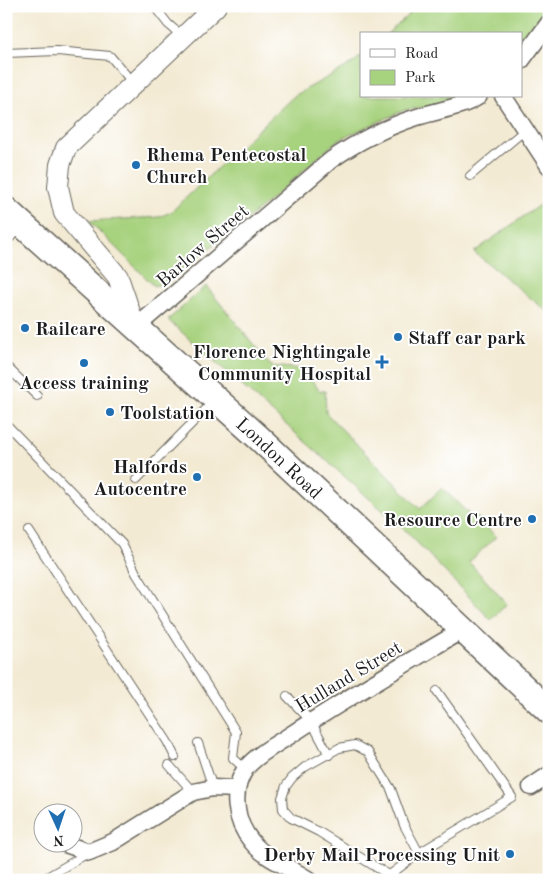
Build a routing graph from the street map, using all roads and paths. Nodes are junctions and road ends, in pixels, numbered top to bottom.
1 (154, 6) edge
2 (216, 6) edge
3 (549, 23) edge
4 (183, 37) junction
5 (6, 53) edge
6 (522, 60) edge
7 (134, 84) junction
8 (475, 98) edge
9 (504, 98) edge
10 (525, 130) junction
11 (549, 166) edge
12 (470, 176) dead end
13 (15, 217) edge
14 (6, 242) edge
15 (135, 328) junction
16 (6, 366) edge
17 (37, 396) dead end
18 (216, 399) junction
19 (6, 424) edge
20 (136, 480) dead end
21 (29, 531) dead end
22 (464, 629) junction
23 (437, 691) dead end
24 (286, 696) dead end
25 (545, 704) edge
26 (311, 722) junction
27 (198, 743) dead end
28 (329, 755) junction
29 (175, 757) dead end
30 (169, 765) dead end
31 (249, 765) junction
32 (549, 775) edge
33 (531, 786) dead end
34 (213, 788) junction
35 (236, 789) junction
36 (193, 792) junction
37 (82, 850) edge
38 (89, 852) junction
39 (419, 853) junction
40 (386, 877) edge
41 (42, 880) edge
42 (309, 880) edge

1 - 4 lane
2 - 4 street
3 - 6 street
4 - 7 street
5 - 7 lane
7 - 15 street
8 - 15 street, Barlow Street
9 - 10 street
10 - 11 street
10 - 12 lane
13 - 14 lane
13 - 15 main road, London Road
15 - 18 main road, London Road
16 - 17 lane
18 - 20 lane
18 - 22 main road, London Road
19 - 31 lane
21 - 29 lane
22 - 25 main road, London Road
22 - 26 street, Hulland Street
23 - 39 lane
24 - 26 lane
26 - 28 lane
26 - 31 street, Hulland Street
27 - 34 lane
28 - 39 lane
28 - 40 lane
30 - 36 lane
31 - 35 street
32 - 33 street
34 - 35 street
34 - 36 street
35 - 42 street
36 - 38 street
37 - 38 street
38 - 41 lane
39 - 40 lane

